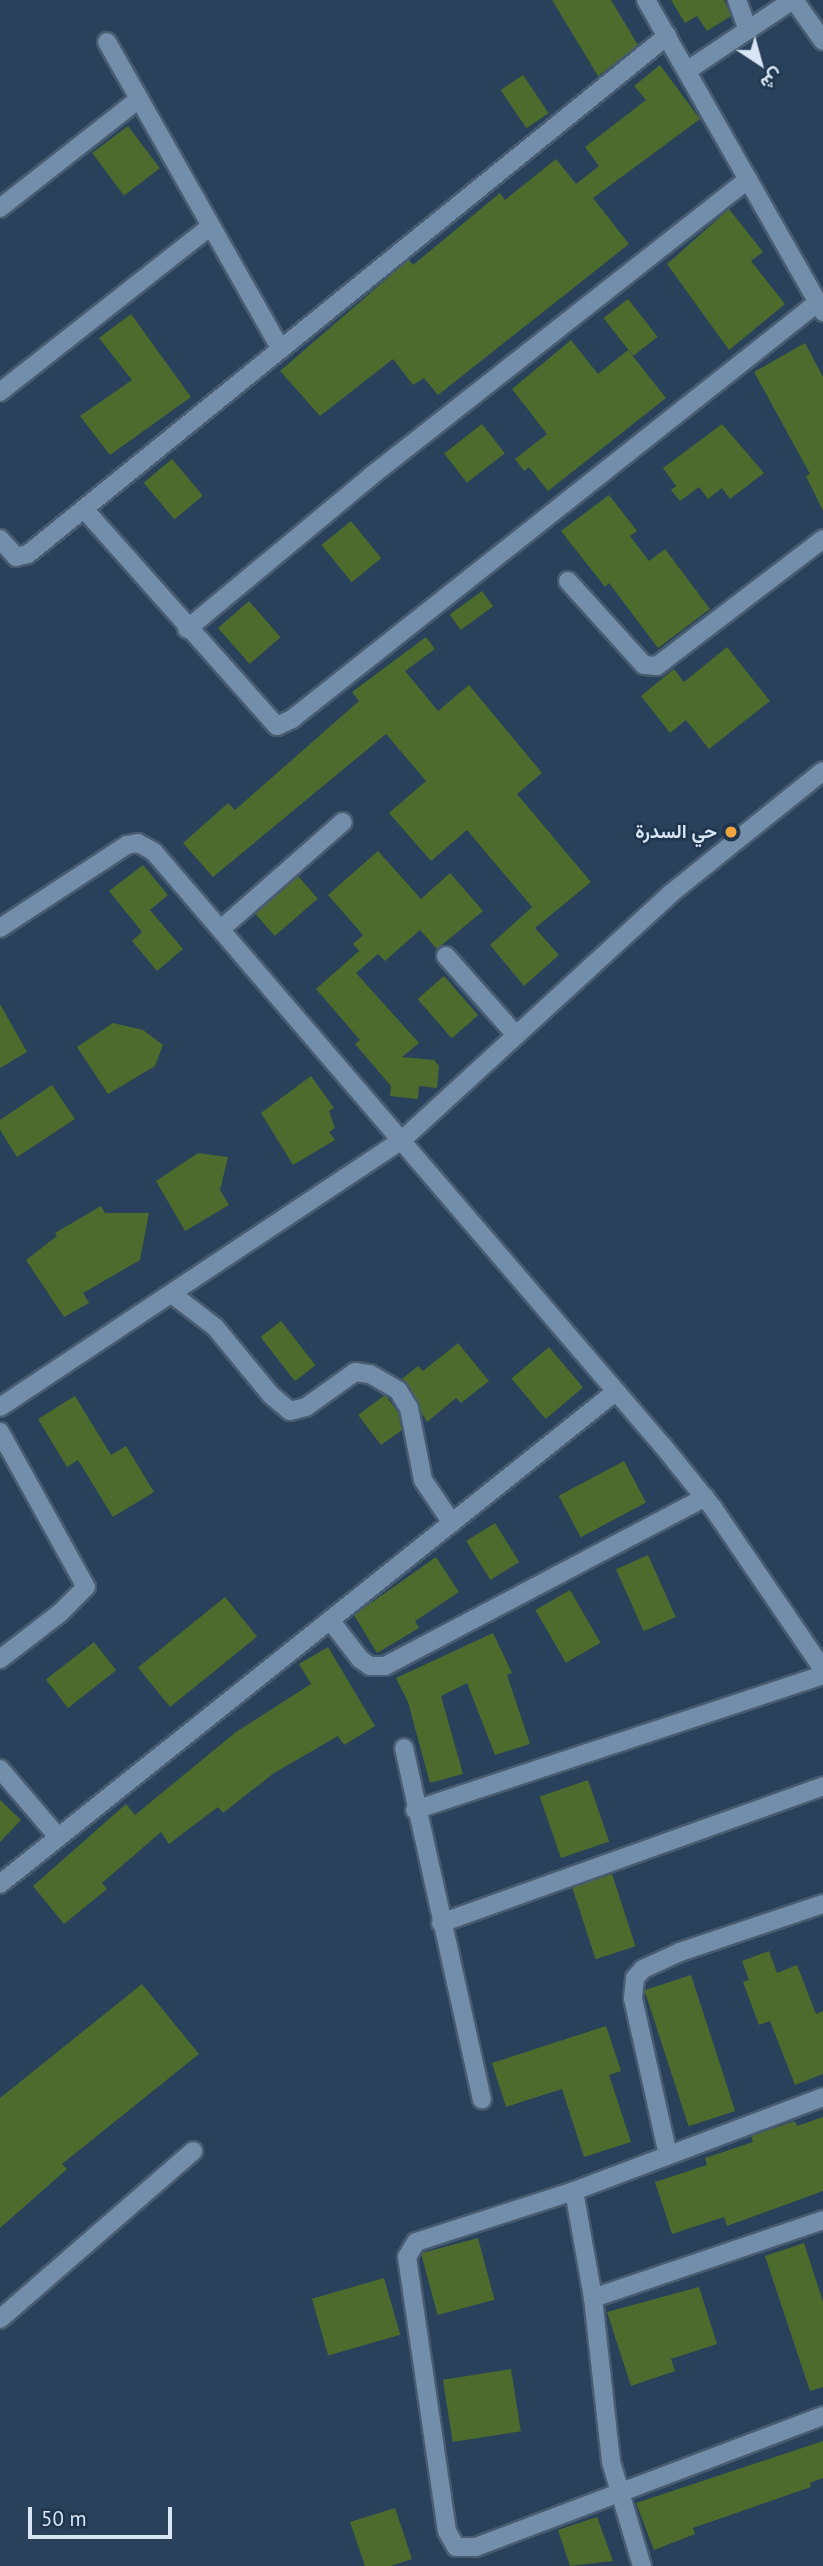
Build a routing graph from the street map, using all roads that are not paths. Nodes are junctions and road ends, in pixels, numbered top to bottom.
1 (646, 0) edge
2 (737, 0) edge
3 (794, 0) edge
4 (748, 30) junction
5 (667, 36) junction
6 (823, 41) edge
7 (107, 42) dead end
8 (688, 70) junction
9 (139, 99) junction
10 (748, 179) junction
11 (0, 208) edge
12 (211, 226) junction
13 (820, 308) edge
14 (281, 349) junction
15 (0, 392) edge
16 (84, 509) junction
17 (0, 539) edge
18 (823, 539) edge
19 (568, 580) dead end
20 (187, 629) junction
21 (823, 771) edge
22 (343, 822) dead end
23 (0, 928) edge
24 (221, 929) junction
25 (446, 956) dead end
26 (516, 1035) junction
27 (402, 1140) junction
28 (172, 1294) junction
29 (614, 1393) junction
30 (0, 1407) edge
31 (0, 1432) edge
32 (705, 1497) junction
33 (452, 1523) junction
34 (330, 1620) junction
35 (0, 1659) edge
36 (823, 1669) edge
37 (823, 1675) edge
38 (404, 1748) dead end
39 (0, 1769) edge
40 (823, 1786) edge
41 (415, 1811) junction
42 (58, 1837) junction
43 (0, 1884) edge
44 (823, 1904) edge
45 (441, 1923) junction
46 (823, 2097) edge
47 (482, 2099) dead end
48 (193, 2151) dead end
49 (668, 2155) junction
50 (574, 2191) junction
51 (823, 2220) edge
52 (593, 2298) junction
53 (0, 2319) edge
54 (823, 2416) edge
55 (617, 2491) junction
56 (642, 2566) edge

1 - 5 street
2 - 4 street
3 - 4 street
3 - 6 street
4 - 8 street
5 - 8 street
5 - 14 street
7 - 9 street
8 - 10 street
9 - 11 street
9 - 12 street
10 - 13 street
10 - 20 street
12 - 14 street
12 - 15 street
13 - 20 street
14 - 16 street
16 - 17 street
16 - 20 street
18 - 19 street
21 - 26 street
22 - 24 street
23 - 24 street
24 - 27 street
25 - 26 street
26 - 27 street
27 - 28 street
27 - 29 street
28 - 30 street
28 - 33 street
29 - 32 street
29 - 33 street
31 - 35 street
32 - 34 street
32 - 36 street
33 - 34 street
34 - 42 street
37 - 41 street
38 - 41 street
39 - 42 street
40 - 45 street
41 - 45 street
42 - 43 street
44 - 49 street
45 - 47 street
46 - 49 street
48 - 53 street
49 - 50 street
50 - 52 street
50 - 55 street
51 - 52 street
52 - 55 street
54 - 55 street
55 - 56 street

